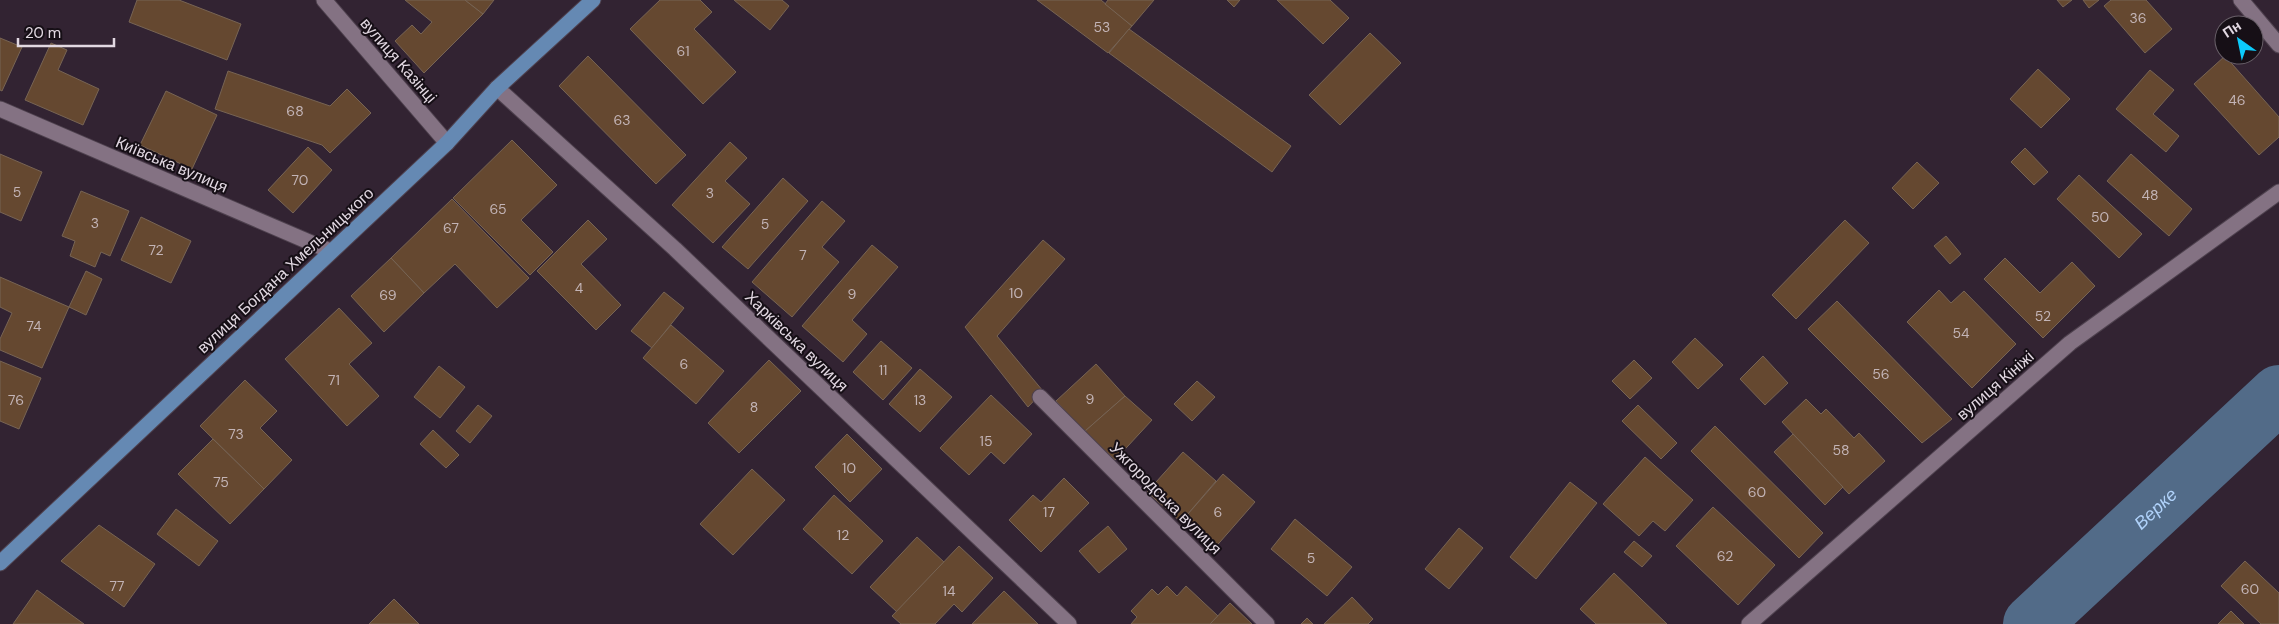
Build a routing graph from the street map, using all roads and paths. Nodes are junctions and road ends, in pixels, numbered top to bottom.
1 (324, 0) edge
2 (593, 0) edge
3 (2241, 0) edge
4 (2279, 45) edge
5 (497, 88) junction
6 (0, 109) edge
7 (447, 143) junction
8 (2279, 192) edge
9 (330, 251) junction
10 (1040, 397) dead end
11 (0, 563) edge
12 (1069, 624) edge
13 (1267, 624) edge
14 (1749, 624) edge

1 - 7 street, вулиця Казінці
2 - 5 highway, вулиця Богдана Хмельницького
3 - 4 street
5 - 7 highway, вулиця Богдана Хмельницького
5 - 12 street, Харківська вулиця
6 - 9 street, Київська вулиця
7 - 9 highway, вулиця Богдана Хмельницького
8 - 14 street, вулиця Кініжі
9 - 11 highway, вулиця Богдана Хмельницького
10 - 13 street, Ужгородська вулиця

